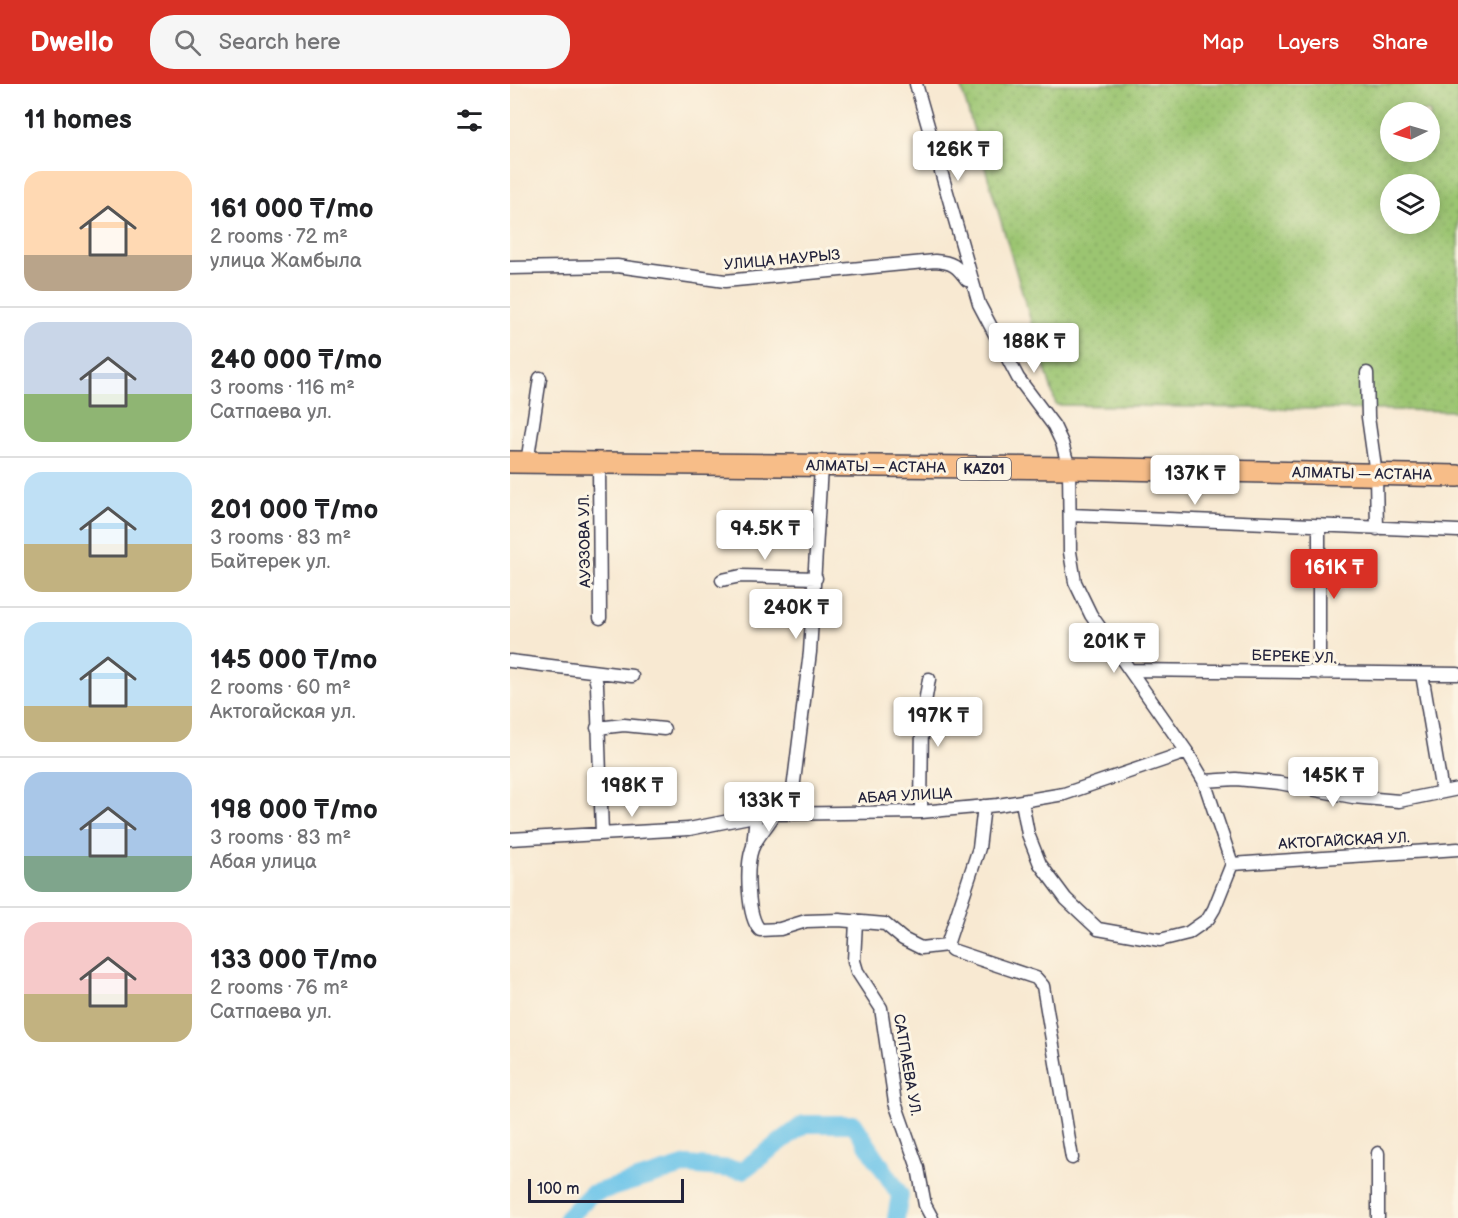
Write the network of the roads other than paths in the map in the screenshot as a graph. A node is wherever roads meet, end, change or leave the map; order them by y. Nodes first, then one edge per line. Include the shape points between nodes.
1 (916, 84) edge
2 (510, 268) edge
3 (972, 288) junction
4 (1367, 373) dead end
5 (540, 378) dead end
6 (518, 463) edge
7 (599, 463) junction
8 (821, 467) junction
9 (1069, 468) junction
10 (1376, 474) junction
11 (1458, 476) edge
12 (1070, 515) junction
13 (1319, 527) junction
14 (1377, 529) junction
15 (1458, 531) edge
16 (816, 578) junction
17 (722, 580) dead end
18 (600, 618) dead end
19 (510, 661) edge
20 (1130, 670) junction
21 (594, 673) junction
22 (1319, 673) junction
23 (1422, 674) junction
24 (1458, 674) edge
25 (632, 675) dead end
26 (929, 679) dead end
27 (597, 728) junction
28 (664, 729) dead end
29 (1187, 752) junction
30 (1204, 781) junction
31 (1458, 789) edge
32 (1442, 792) junction
33 (1022, 802) junction
34 (984, 806) junction
35 (921, 812) junction
36 (775, 813) junction
37 (790, 814) junction
38 (756, 815) junction
39 (602, 834) junction
40 (510, 839) edge
41 (752, 847) junction
42 (1458, 849) edge
43 (1232, 864) junction
44 (856, 921) junction
45 (947, 945) junction
46 (1378, 1153) dead end
47 (1072, 1158) dead end
48 (932, 1218) edge
49 (1378, 1218) edge

1 - 3 street
2 - 3 street, УЛИЦА НАУРЫЗ via 617,266 725,281 935,261 957,266
3 - 9 street via 1018,378 1054,426
4 - 10 street
5 - 6 street
6 - 7 highway, АЛМАТЫ — АСТАНА / KАZ01
7 - 8 highway, АЛМАТЫ — АСТАНА / KАZ01
7 - 18 street, АУЭЗОВА УЛ.
8 - 9 highway, АЛМАТЫ — АСТАНА / KАZ01
8 - 16 street
9 - 10 highway, АЛМАТЫ — АСТАНА / KАZ01
9 - 12 street
10 - 11 highway, АЛМАТЫ — АСТАНА / KАZ01
10 - 14 street
12 - 13 street
12 - 20 street via 1075,582 1091,615
13 - 14 street
13 - 22 street
14 - 15 street
16 - 17 street via 741,576
16 - 37 street
19 - 21 street
20 - 22 street, БЕРЕКЕ УЛ.
20 - 29 street
21 - 25 street
21 - 27 street
22 - 23 street, БЕРЕКЕ УЛ.
23 - 24 street, БЕРЕКЕ УЛ.
23 - 32 street
26 - 35 street via 922,720
27 - 28 street via 624,725
27 - 39 street
29 - 30 street
29 - 33 street, АБАЯ УЛИЦА via 1064,794
30 - 32 street via 1279,783 1390,801
30 - 43 street
31 - 32 street
33 - 34 street, АБАЯ УЛИЦА
33 - 43 street via 1028,834 1040,864 1066,899 1098,929 1160,940 1188,933 1208,919
34 - 35 street, АБАЯ УЛИЦА
34 - 45 street via 979,848
35 - 37 street, АБАЯ УЛИЦА
36 - 37 street, АБАЯ УЛИЦА
36 - 38 street, АБАЯ УЛИЦА
36 - 41 street
38 - 39 street, АБАЯ УЛИЦА via 689,829
38 - 41 street
39 - 40 street, АБАЯ УЛИЦА
41 - 44 street via 748,871 752,916 760,930 826,919
42 - 43 street, АКТОГАЙСКАЯ УЛ.
44 - 45 street via 885,924 914,946
44 - 48 street, САТПАЕВА УЛ. via 854,961 881,1008 895,1103
45 - 47 street via 1036,978 1043,986
46 - 49 street

